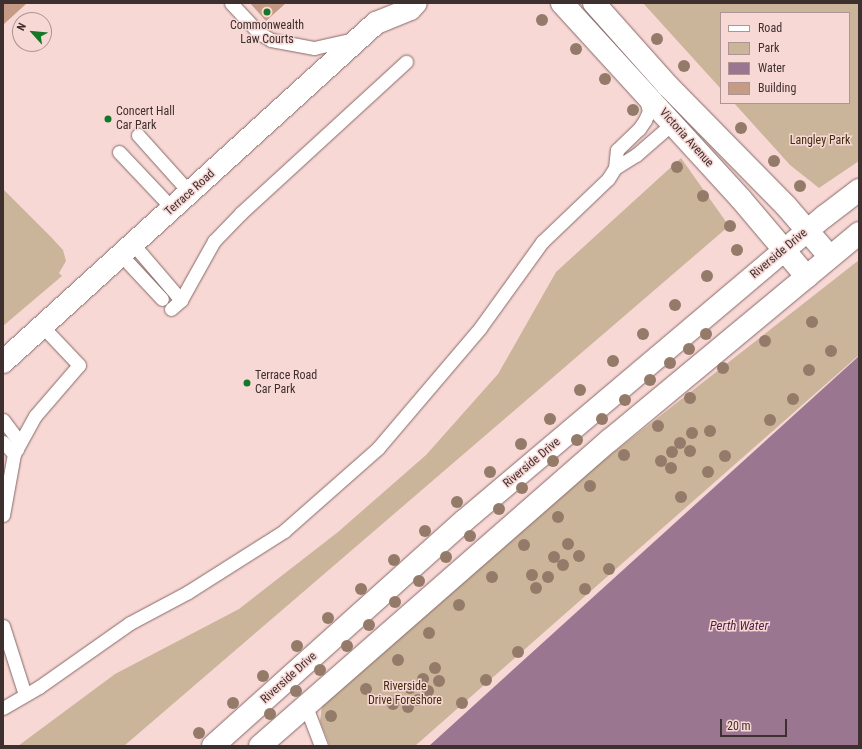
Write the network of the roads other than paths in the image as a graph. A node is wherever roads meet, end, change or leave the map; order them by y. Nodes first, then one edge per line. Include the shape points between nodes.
1 (231, 3) edge
2 (386, 3) edge
3 (416, 3) edge
4 (562, 3) edge
5 (594, 3) edge
6 (376, 23) junction
7 (360, 38) junction
8 (406, 62) dead end
9 (641, 88) junction
10 (672, 123) junction
11 (138, 134) dead end
12 (119, 152) dead end
13 (615, 168) junction
14 (859, 190) edge
15 (190, 193) junction
16 (172, 208) junction
17 (807, 230) junction
18 (859, 233) edge
19 (127, 250) junction
20 (784, 250) junction
21 (830, 257) junction
22 (807, 277) junction
23 (162, 299) dead end
24 (181, 300) junction
25 (171, 309) dead end
26 (43, 327) junction
27 (3, 362) edge
28 (3, 420) edge
29 (3, 442) edge
30 (15, 452) junction
31 (3, 515) edge
32 (3, 626) edge
33 (25, 695) junction
34 (305, 704) junction
35 (3, 708) edge
36 (213, 746) edge
37 (260, 746) edge
38 (320, 746) edge

1 - 7 lane via 258,33 271,40 314,48
2 - 6 main road, Terrace Road
3 - 6 main road, Terrace Road via 410,9
4 - 9 main road, Victoria Avenue
5 - 17 main road, Victoria Avenue via 674,92
6 - 7 main road, Terrace Road
7 - 15 main road, Terrace Road
8 - 24 lane via 347,119 241,213 204,257
9 - 10 main road, Victoria Avenue
9 - 13 lane via 649,111 639,129 617,150
10 - 13 lane via 636,155
10 - 20 main road, Victoria Avenue
11 - 15 lane
12 - 16 lane
13 - 33 lane via 608,179 542,242 480,328 378,448 284,531 188,592 130,623 39,688
14 - 17 main road, Riverside Drive
15 - 16 main road, Terrace Road
16 - 19 main road, Terrace Road
17 - 20 main road, Riverside Drive
17 - 21 main road, Victoria Avenue
18 - 21 main road
19 - 23 lane
19 - 24 lane
19 - 26 main road, Terrace Road
20 - 22 main road, Victoria Avenue
20 - 36 main road, Riverside Drive via 465,520
21 - 22 main road
22 - 34 main road via 610,440
24 - 25 lane
26 - 27 main road, Terrace Road
26 - 30 lane via 79,366 35,416
28 - 30 lane via 18,440
29 - 30 lane
30 - 31 lane
32 - 33 lane
33 - 35 lane
34 - 37 main road
34 - 38 lane

